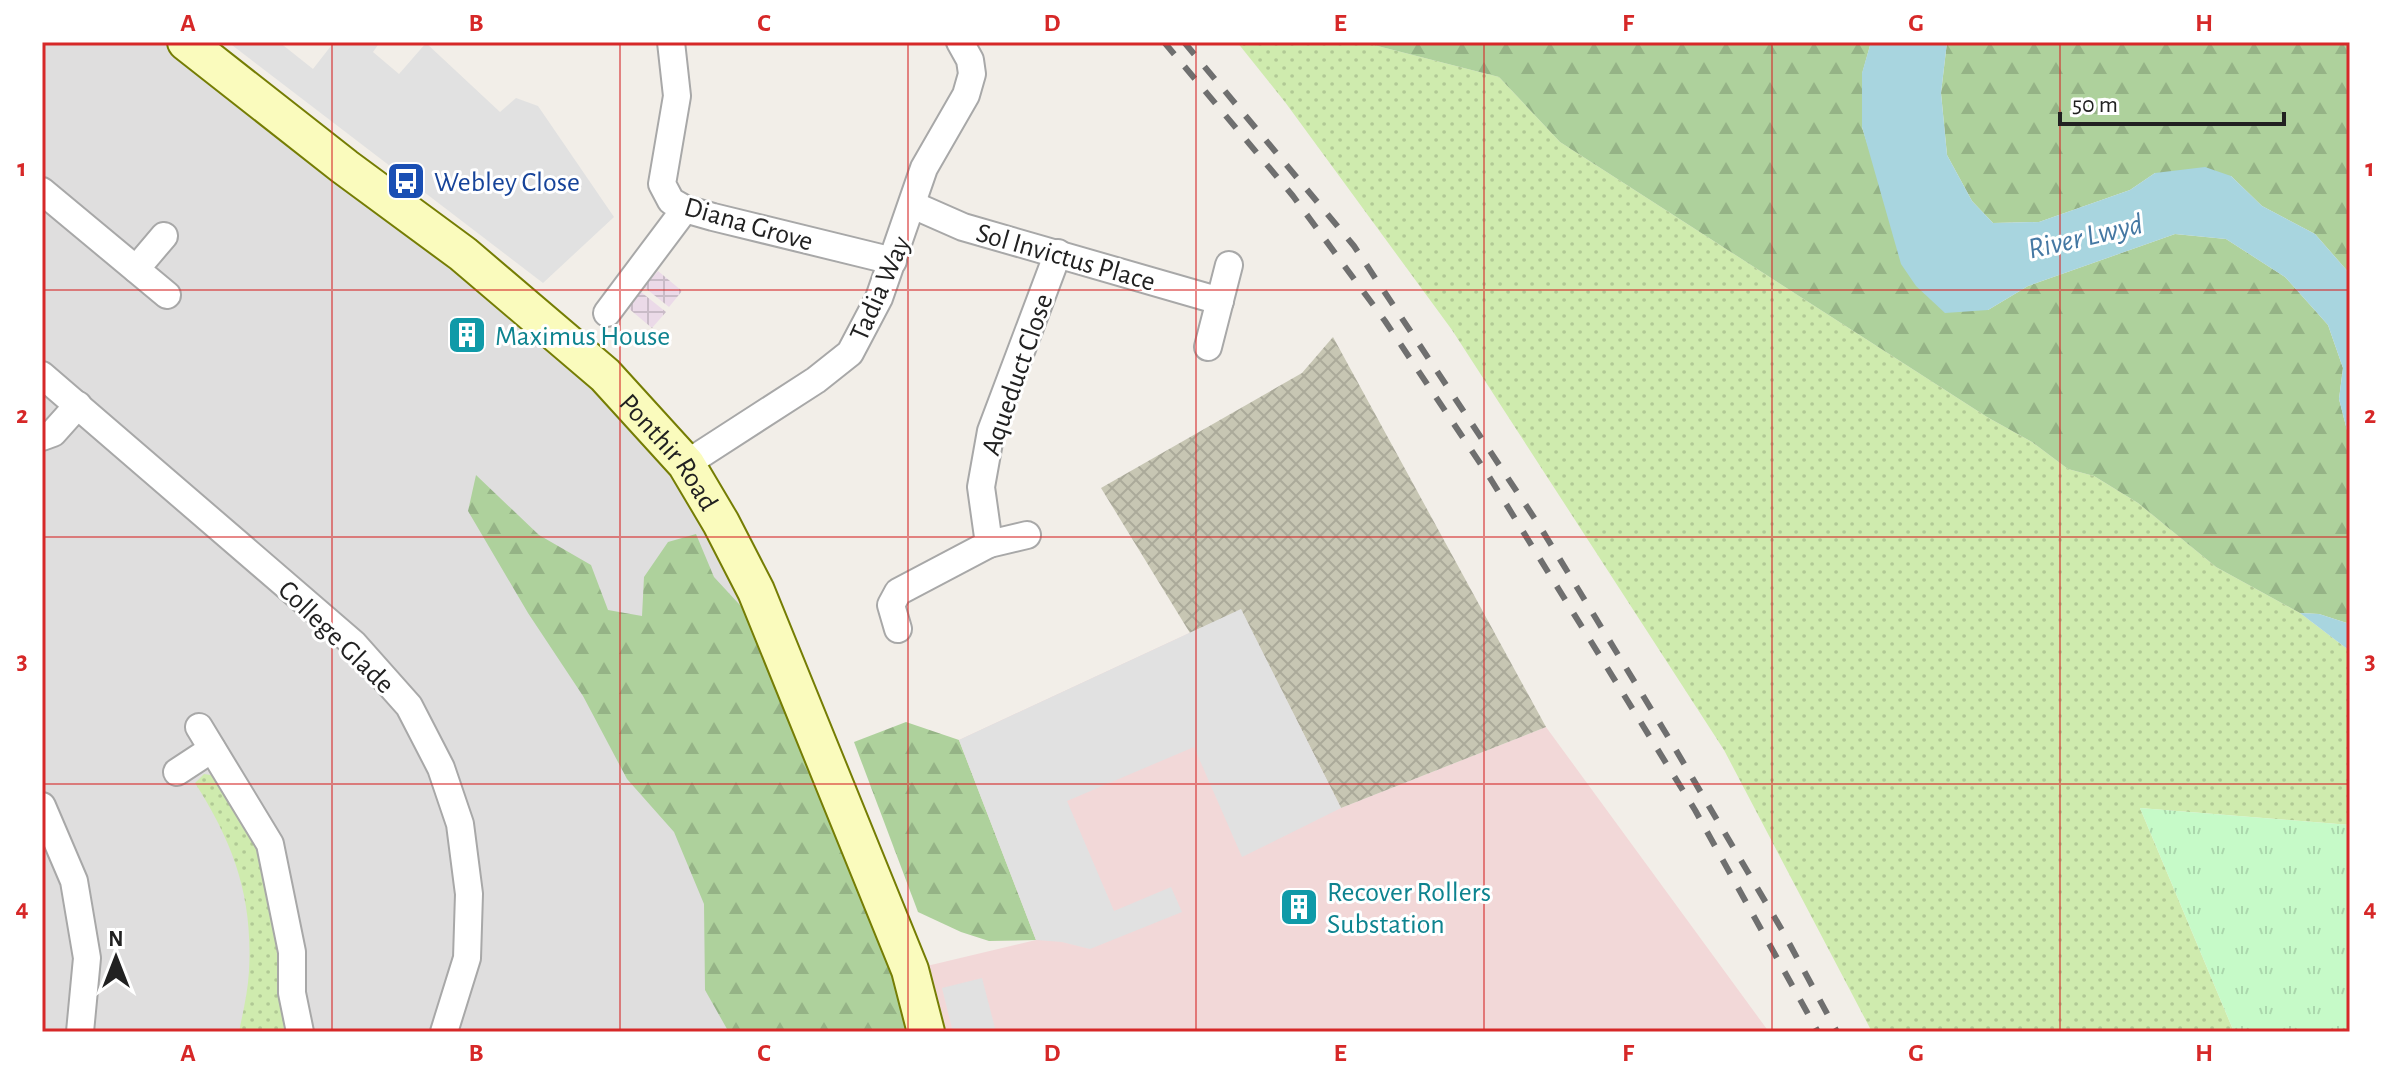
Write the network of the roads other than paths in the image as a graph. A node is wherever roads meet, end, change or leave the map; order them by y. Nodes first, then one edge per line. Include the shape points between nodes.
1 (186, 42) edge
2 (671, 42) edge
3 (960, 42) edge
4 (42, 191) edge
5 (913, 205) junction
6 (685, 209) junction
7 (164, 236) dead end
8 (1058, 253) junction
9 (893, 261) junction
10 (1229, 265) dead end
11 (136, 269) junction
12 (167, 295) dead end
13 (1220, 301) junction
14 (607, 313) dead end
15 (1208, 347) dead end
16 (42, 375) edge
17 (78, 405) junction
18 (42, 437) edge
19 (686, 464) junction
20 (1027, 535) dead end
21 (989, 544) junction
22 (898, 629) dead end
23 (177, 772) dead end
24 (42, 806) edge
25 (80, 1032) edge
26 (300, 1032) edge
27 (444, 1032) edge
28 (926, 1032) edge

1 - 19 main road, Ponthir Road via 463,254 605,375
2 - 6 street, Diana Grove via 677,96 662,184 671,201
3 - 5 street, Tadia Way via 972,74 966,95 924,168
4 - 11 street
5 - 8 street, Sol Invictus Place via 963,227
5 - 9 street, Tadia Way
6 - 9 street, Diana Grove
6 - 14 street
7 - 11 street
8 - 13 street, Sol Invictus Place
8 - 21 street, Aqueduct Close via 991,431 981,487
9 - 19 street, Tadia Way via 850,353
10 - 13 street
11 - 12 street
13 - 15 street
16 - 17 street, College Glade
17 - 18 street via 53,433
17 - 27 street, College Glade via 363,652 409,706 441,768 460,824 469,894 467,958
19 - 28 main road, Ponthir Road via 756,591 910,970
20 - 21 street
21 - 22 street via 898,592 891,605
23 - 26 street via 205,738 270,844 292,952 292,993
24 - 25 street via 74,881 87,958

